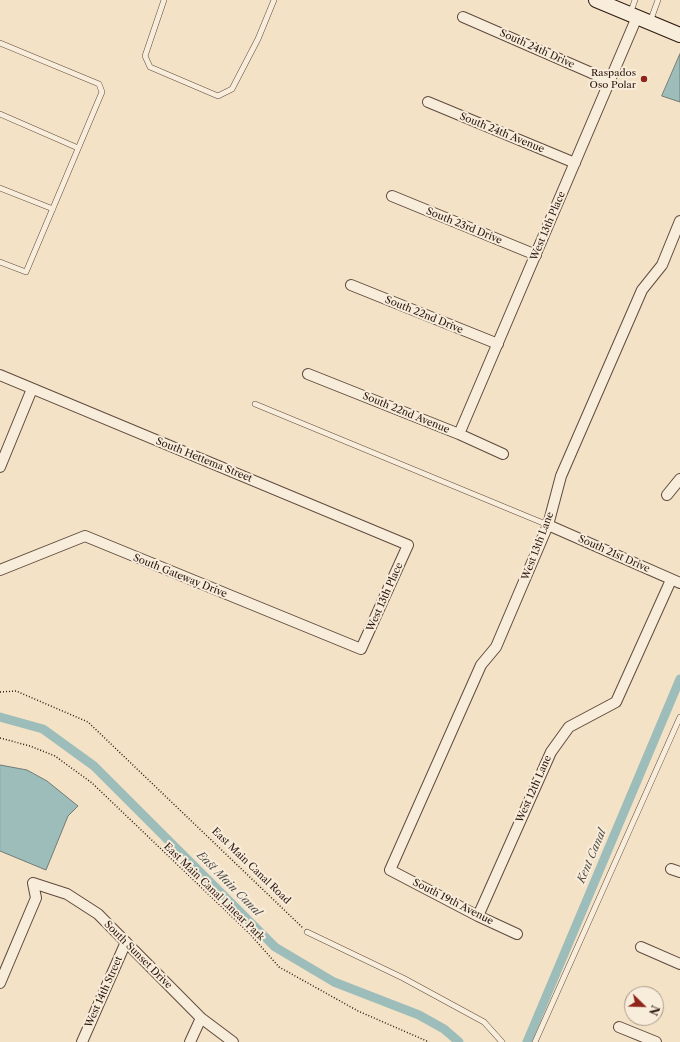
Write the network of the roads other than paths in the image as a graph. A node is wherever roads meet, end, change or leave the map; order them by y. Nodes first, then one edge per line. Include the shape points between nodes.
1 (164, 0) edge
2 (274, 0) edge
3 (596, 0) edge
4 (636, 0) edge
5 (658, 0) edge
6 (463, 17) dead end
7 (639, 18) junction
8 (680, 35) edge
9 (0, 43) edge
10 (610, 81) junction
11 (428, 102) dead end
12 (0, 114) edge
13 (78, 148) junction
14 (575, 163) junction
15 (0, 188) edge
16 (392, 196) dead end
17 (53, 209) junction
18 (680, 221) edge
19 (536, 255) junction
20 (0, 262) edge
21 (351, 285) dead end
22 (498, 344) junction
23 (308, 374) dead end
24 (0, 375) edge
25 (32, 389) junction
26 (255, 404) dead end
27 (459, 434) junction
28 (503, 454) dead end
29 (0, 467) edge
30 (680, 479) edge
31 (667, 495) dead end
32 (548, 525) junction
33 (408, 545) joint
34 (0, 570) edge
35 (675, 582) edge
36 (361, 649) joint
37 (680, 717) edge
38 (390, 870) joint
39 (478, 916) junction
40 (307, 932) road end
41 (517, 934) dead end
42 (126, 942) junction
43 (641, 947) dead end
44 (680, 964) edge
45 (0, 983) edge
46 (201, 1018) junction
47 (619, 1027) dead end
48 (82, 1042) edge
49 (190, 1042) edge
50 (233, 1042) edge
51 (502, 1042) edge
52 (535, 1042) edge
53 (656, 1042) edge

1 - 2 lane via 145,56 150,67 218,96 232,89
3 - 7 main road
4 - 7 lane
5 - 7 lane
6 - 10 street, South 24th Drive
7 - 8 main road
7 - 10 street, West 13th Place
9 - 13 lane via 99,84 102,92
10 - 14 street, West 13th Place
11 - 14 street, South 24th Avenue
12 - 13 lane
13 - 17 lane
14 - 19 street, West 13th Place
15 - 17 lane
16 - 19 street, South 23rd Drive
17 - 20 lane via 26,272
18 - 32 street, West 13th Lane via 662,265 642,290 564,469
19 - 22 street, West 13th Place
21 - 22 street, South 22nd Drive
22 - 27 street, West 13th Place
23 - 27 street, South 22nd Avenue
24 - 25 street, South Hettema Street
25 - 29 street
25 - 33 street, South Hettema Street
26 - 32 lane
27 - 28 street, South 22nd Avenue
30 - 31 street
32 - 35 street, South 21st Drive
32 - 38 street, West 13th Lane via 496,647 481,665
33 - 36 street, West 13th Place
34 - 36 street, South Gateway Drive via 85,536
35 - 39 street, West 12th Lane via 616,702 569,727 550,752
37 - 52 lane
38 - 39 street, South 19th Avenue
39 - 41 street, South 19th Avenue
40 - 51 lane via 403,978 484,1022
42 - 45 street, South Sunset Drive via 98,914 67,894 33,883 36,898
42 - 46 street, South Sunset Drive
42 - 48 street, West 14th Street
43 - 44 street
46 - 49 street
46 - 50 street, South Sunset Drive
47 - 53 street

